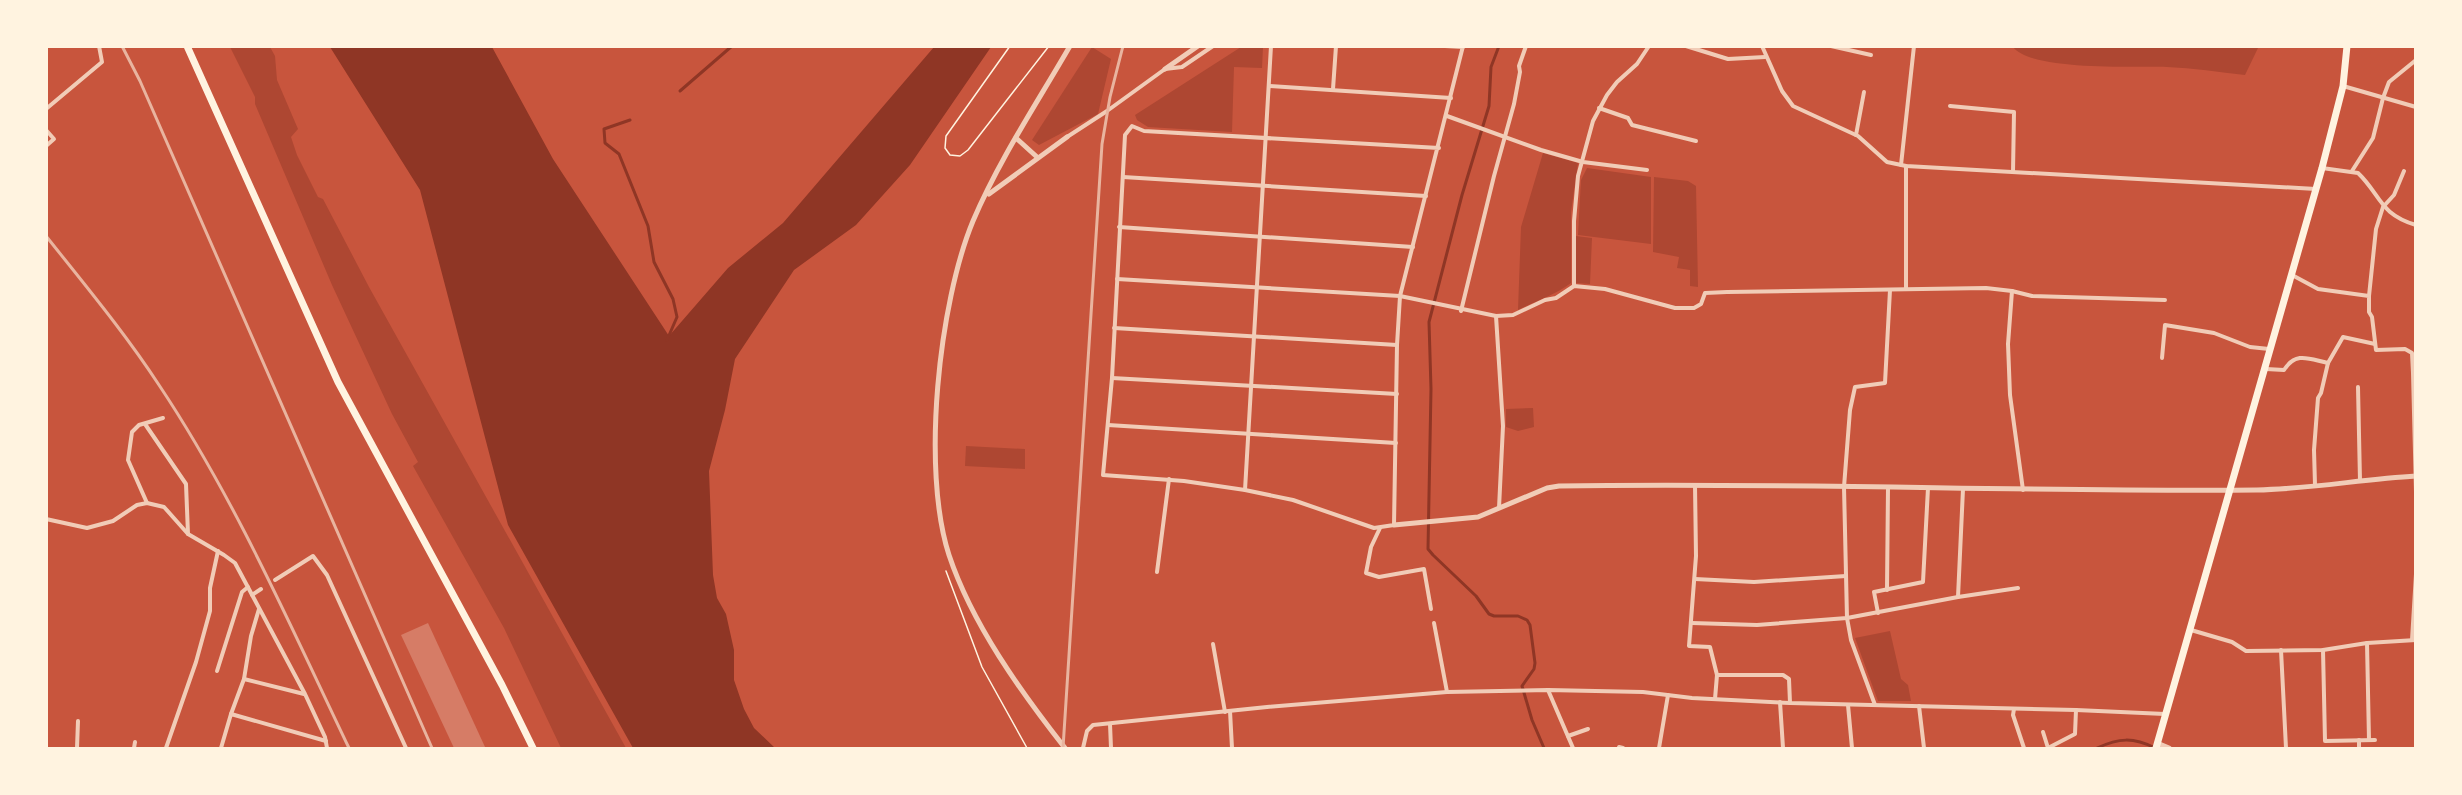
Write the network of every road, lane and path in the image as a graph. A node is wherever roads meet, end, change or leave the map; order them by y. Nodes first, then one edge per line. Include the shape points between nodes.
1 (99, 46) edge
2 (187, 46) edge
3 (1010, 46) edge
4 (1049, 46) edge
5 (1070, 46) edge
6 (1198, 46) edge
7 (1213, 46) edge
8 (1271, 46) edge
9 (1336, 46) edge
10 (1445, 46) edge
11 (1526, 46) edge
12 (1649, 46) edge
13 (1686, 46) edge
14 (1762, 46) edge
15 (1832, 46) edge
16 (1914, 46) edge
17 (2347, 46) edge
18 (1463, 47) edge
19 (1847, 48) edge
20 (1871, 55) dead end
21 (1765, 57) junction
22 (2415, 60) edge
23 (1165, 69) junction
24 (1269, 86) junction
25 (2343, 86) junction
26 (1333, 89) junction
27 (1864, 92) dead end
28 (1451, 98) junction
29 (2383, 98) junction
30 (1950, 106) dead end
31 (2415, 107) edge
32 (1599, 108) junction
33 (46, 109) edge
34 (1447, 116) junction
35 (46, 130) edge
36 (1856, 135) junction
37 (1067, 137) joint
38 (1267, 137) junction
39 (1506, 137) junction
40 (1016, 138) junction
41 (1696, 141) dead end
42 (46, 146) edge
43 (1439, 148) junction
44 (1037, 157) junction
45 (1583, 162) junction
46 (1903, 166) junction
47 (2322, 168) junction
48 (1647, 170) dead end
49 (2352, 171) junction
50 (2404, 171) dead end
51 (2013, 172) junction
52 (1123, 177) junction
53 (1263, 188) junction
54 (2316, 189) junction
55 (1426, 196) junction
56 (984, 198) junction
57 (2384, 207) junction
58 (2415, 225) edge
59 (1119, 227) junction
60 (1259, 236) junction
61 (1413, 247) junction
62 (2292, 276) junction
63 (1117, 279) junction
64 (1256, 286) junction
65 (1574, 286) junction
66 (1906, 289) junction
67 (1890, 290) junction
68 (2012, 291) junction
69 (1400, 296) junction
70 (2369, 296) junction
71 (2165, 300) dead end
72 (1461, 311) junction
73 (1496, 316) junction
74 (1114, 328) junction
75 (1253, 335) junction
76 (2375, 344) junction
77 (1397, 345) junction
78 (2271, 350) junction
79 (2162, 358) dead end
80 (2328, 363) junction
81 (2266, 369) junction
82 (2414, 373) edge
83 (1112, 378) junction
84 (1251, 385) junction
85 (2358, 387) dead end
86 (1396, 394) junction
87 (163, 418) dead end
88 (145, 424) junction
89 (1107, 425) junction
90 (1248, 433) junction
91 (1396, 443) junction
92 (2415, 476) edge
93 (1169, 479) junction
94 (2360, 481) junction
95 (1695, 485) junction
96 (2315, 485) junction
97 (1844, 487) junction
98 (1888, 488) junction
99 (1928, 488) junction
100 (1964, 489) junction
101 (2231, 489) junction
102 (1245, 490) junction
103 (2023, 490) junction
104 (2415, 492) edge
105 (147, 503) junction
106 (1499, 508) junction
107 (46, 519) edge
108 (1394, 525) junction
109 (1380, 527) junction
110 (188, 534) junction
111 (218, 552) junction
112 (945, 568) dead end
113 (1157, 572) dead end
114 (2415, 574) edge
115 (1846, 576) junction
116 (1695, 579) junction
117 (275, 580) dead end
118 (248, 587) junction
119 (2018, 588) dead end
120 (261, 589) dead end
121 (1887, 590) junction
122 (252, 595) junction
123 (1958, 597) junction
124 (259, 609) junction
125 (1431, 609) dead end
126 (1878, 613) junction
127 (1847, 618) junction
128 (1434, 623) dead end
129 (1692, 623) junction
130 (2191, 630) junction
131 (2414, 640) edge
132 (2367, 643) junction
133 (1213, 644) dead end
134 (2322, 650) junction
135 (2281, 651) junction
136 (218, 671) dead end
137 (1717, 675) junction
138 (244, 679) junction
139 (1548, 690) junction
140 (1447, 692) junction
141 (305, 694) junction
142 (1668, 695) junction
143 (1715, 699) junction
144 (1780, 702) junction
145 (1790, 703) junction
146 (1848, 705) junction
147 (1875, 705) junction
148 (1919, 706) junction
149 (2014, 709) junction
150 (2076, 710) junction
151 (1228, 712) junction
152 (231, 714) junction
153 (2165, 714) junction
154 (78, 722) dead end
155 (1110, 724) junction
156 (1588, 729) dead end
157 (2043, 732) dead end
158 (1568, 736) junction
159 (2359, 740) junction
160 (2369, 740) junction
161 (2375, 740) dead end
162 (326, 741) junction
163 (135, 742) dead end
164 (2156, 746) edge
165 (77, 748) edge
166 (134, 748) edge
167 (166, 748) edge
168 (221, 748) edge
169 (327, 748) edge
170 (406, 748) edge
171 (532, 748) edge
172 (1027, 748) edge
173 (1065, 748) edge
174 (1083, 748) edge
175 (1111, 748) edge
176 (1232, 748) edge
177 (1573, 748) edge
178 (1659, 748) edge
179 (1783, 748) edge
180 (1852, 748) edge
181 (1923, 748) edge
182 (2024, 748) edge
183 (2048, 748) edge
184 (2169, 748) edge
185 (2286, 748) edge
186 (2359, 748) edge

1 - 33 street via 102,62
2 - 171 highway via 338,382
3 - 4 path via 946,136 945,148 950,155 960,156 968,150
5 - 40 street
6 - 23 street
7 - 23 street via 1182,67
8 - 24 street
9 - 26 street
10 - 18 street
11 - 39 street
12 - 32 street
13 - 21 street via 1728,59
14 - 21 street
15 - 19 street
16 - 46 street
17 - 25 highway
18 - 28 street
19 - 20 street
21 - 36 street via 1793,106
22 - 29 street via 2389,82
23 - 37 street
24 - 26 street
24 - 38 street
25 - 29 street
25 - 47 highway
26 - 28 street
27 - 36 street
28 - 34 street
29 - 31 street
29 - 49 street via 2373,138
30 - 51 street via 2014,112
32 - 41 street via 1628,118 1632,124
32 - 45 street
34 - 39 street
34 - 43 street
35 - 42 street via 54,139
36 - 46 street via 1887,162
37 - 44 street
38 - 43 street
38 - 52 street via 1144,131 1132,126 1125,135
38 - 53 street
39 - 45 street
39 - 72 street
40 - 44 street
40 - 56 street
43 - 55 street
44 - 56 street
45 - 48 street
45 - 65 street via 1574,221
46 - 51 street
46 - 66 street
47 - 49 street
47 - 54 highway
49 - 57 street via 2363,178
50 - 57 street
51 - 54 street
52 - 53 street
52 - 59 street
53 - 55 street
53 - 60 street
54 - 62 highway
55 - 61 street
56 - 173 street via 958,265 942,345 936,422 940,506 949,554 964,592 1032,706
57 - 58 street via 2402,221
57 - 70 street via 2376,229
59 - 60 street
59 - 63 street
60 - 61 street
60 - 64 street
61 - 69 street
62 - 70 street via 2318,289
62 - 78 highway
63 - 64 street
63 - 74 street
64 - 69 street
64 - 75 street
65 - 67 street via 1694,309 1705,293
65 - 73 street via 1556,298 1513,315
66 - 67 street
66 - 68 street
67 - 97 street via 1885,383 1856,387 1850,410
68 - 71 street via 2032,296
68 - 103 street via 2010,395
69 - 72 street
69 - 77 street
70 - 76 street
72 - 73 street
73 - 106 street via 1503,426
74 - 75 street
74 - 83 street
75 - 77 street
75 - 84 street
76 - 80 street via 2343,337
76 - 82 street via 2376,350 2412,352
77 - 86 street
78 - 79 street via 2214,333 2165,325
78 - 81 highway
80 - 81 street via 2301,358 2289,362 2284,370
80 - 96 street via 2318,398
81 - 101 highway
82 - 92 street
83 - 84 street
83 - 89 street
84 - 86 street
84 - 90 street
85 - 94 street
86 - 91 street
87 - 88 street
88 - 105 street via 132,432 128,460
88 - 110 street via 186,484
89 - 90 street
89 - 93 street via 1103,475
90 - 91 street
90 - 102 street
91 - 108 street
92 - 94 street
92 - 104 street
93 - 102 street
93 - 113 street
94 - 96 street
95 - 97 street
95 - 106 street via 1559,486
95 - 116 street
96 - 101 street
97 - 98 street
97 - 115 street
98 - 99 street
98 - 121 street
99 - 100 street
99 - 121 street via 1923,582
100 - 103 street
100 - 123 street
101 - 103 street
101 - 130 highway
102 - 109 street via 1293,500
105 - 107 street via 113,521 87,528
105 - 110 street via 164,507
106 - 108 street via 1478,517
108 - 109 street
109 - 125 street via 1366,573 1379,577 1424,569
110 - 111 street
111 - 118 street via 235,563
111 - 167 street via 210,588 210,611
112 - 172 path via 982,667
114 - 131 street
115 - 116 street via 1754,582
115 - 127 street
116 - 129 street
117 - 170 street via 313,556 327,575
118 - 122 street
118 - 136 street via 242,592
119 - 123 street
120 - 122 street
121 - 126 street via 1874,592
122 - 124 street
123 - 126 street
124 - 138 street
124 - 141 street
126 - 127 street
127 - 129 street via 1757,625
127 - 147 street
128 - 140 street
129 - 137 street via 1689,646 1710,647
130 - 135 street via 2232,642 2246,651
130 - 153 highway
131 - 132 street
132 - 134 street
132 - 160 street
133 - 151 street
134 - 135 street
134 - 159 street via 2325,741
135 - 185 street
137 - 143 street
137 - 145 street via 1783,675 1789,680
138 - 141 street
138 - 152 street
139 - 140 street
139 - 142 street
139 - 158 street
140 - 151 street
141 - 162 street
142 - 143 street
142 - 178 street
143 - 144 street
144 - 145 street
144 - 179 street
145 - 146 street
146 - 147 street
146 - 180 street
147 - 148 street
148 - 149 street
148 - 181 street
149 - 150 street
149 - 182 street
150 - 153 street
150 - 183 street via 2075,734
151 - 155 street
151 - 176 street
152 - 162 street
152 - 168 street
153 - 164 highway
154 - 165 street
155 - 174 street via 1093,725 1087,731
155 - 175 street
156 - 158 street
157 - 183 street
158 - 177 street
159 - 160 street
159 - 186 street
160 - 161 street
162 - 169 street
163 - 166 street
164 - 184 street

